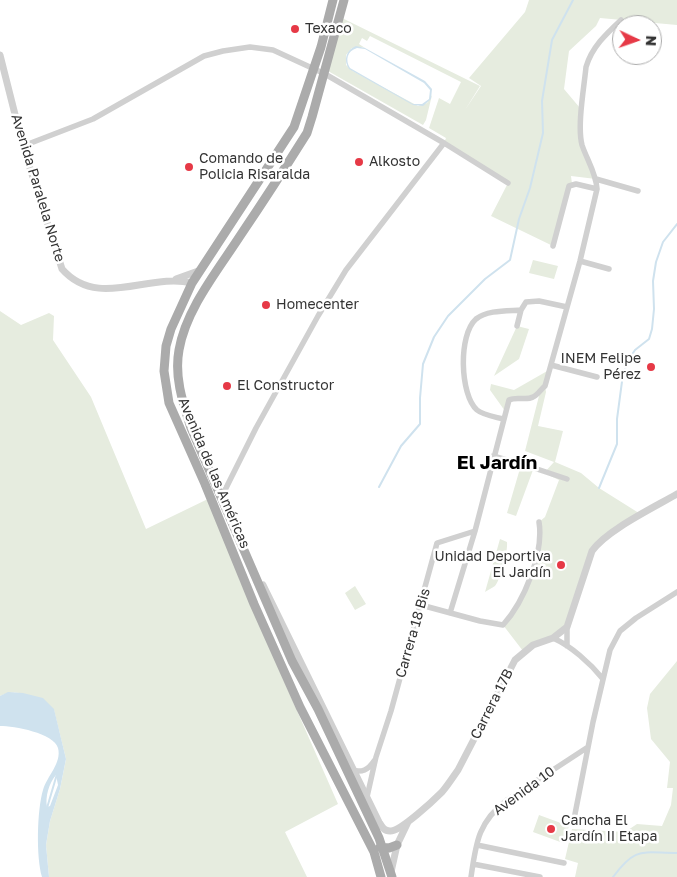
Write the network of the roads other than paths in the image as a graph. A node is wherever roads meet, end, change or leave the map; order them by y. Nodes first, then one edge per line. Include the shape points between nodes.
1 (333, 0) edge
2 (344, 0) edge
3 (612, 29) edge
4 (0, 55) edge
5 (314, 69) junction
6 (325, 74) junction
7 (444, 143) junction
8 (23, 146) junction
9 (596, 180) junction
10 (508, 183) dead end
11 (597, 189) junction
12 (638, 191) dead end
13 (553, 246) dead end
14 (580, 261) junction
15 (609, 269) dead end
16 (201, 270) junction
17 (171, 280) junction
18 (192, 283) junction
19 (567, 307) junction
20 (521, 310) junction
21 (517, 326) dead end
22 (551, 365) junction
23 (597, 377) dead end
24 (503, 419) junction
25 (493, 456) junction
26 (567, 480) dead end
27 (205, 484) junction
28 (677, 494) edge
29 (221, 498) junction
30 (539, 526) dead end
31 (475, 531) junction
32 (250, 565) junction
33 (677, 592) edge
34 (421, 605) junction
35 (450, 613) junction
36 (567, 627) junction
37 (554, 638) junction
38 (567, 646) junction
39 (606, 663) junction
40 (590, 665) junction
41 (603, 678) junction
42 (300, 706) junction
43 (588, 747) junction
44 (376, 757) junction
45 (344, 765) junction
46 (354, 770) junction
47 (366, 796) junction
48 (366, 808) junction
49 (354, 814) junction
50 (575, 814) dead end
51 (408, 822) junction
52 (397, 845) junction
53 (477, 845) junction
54 (383, 848) junction
55 (564, 863) dead end
56 (473, 864) junction
57 (392, 874) edge
58 (382, 877) edge
59 (471, 877) edge
60 (540, 877) edge

1 - 5 main road, Avenida de las Américas
2 - 6 main road, Avenida de las Américas
3 - 9 street via 598,43 586,67 582,144
4 - 8 street, Avenida Paralela Norte
5 - 6 street
5 - 8 street via 273,50 250,47 223,50 204,56 93,119
5 - 16 main road, Avenida de las Américas via 294,127
6 - 7 street
6 - 29 main road, Avenida de las Américas via 307,133 214,276 183,333 178,373 182,401
7 - 10 street
7 - 29 street via 346,270 260,421
8 - 17 street, Avenida Paralela Norte via 62,269 69,277 81,284 106,289
9 - 11 street
9 - 12 street
11 - 13 street via 576,184 569,186
11 - 14 street
14 - 15 street
14 - 19 street
16 - 17 street, Avenida Paralela Norte
16 - 18 main road, Avenida de las Américas
17 - 18 street, Avenida Paralela Norte
18 - 27 main road, Avenida de las Américas via 171,329 164,371 169,403
19 - 20 street via 532,300 526,302
19 - 22 street
20 - 21 street
20 - 24 street via 496,312 476,319 466,340 463,378 470,401 478,411
22 - 23 street
22 - 24 street via 545,386 531,398 509,400
24 - 25 street
25 - 26 street
25 - 31 street
27 - 29 main road via 215,499
27 - 42 main road, Avenida de las Américas
28 - 36 street via 597,544
29 - 32 main road, Avenida de las Américas
30 - 35 street via 537,554 531,575 522,598 503,625
31 - 34 street, Carrera 18 Bis via 437,543
31 - 35 street
32 - 45 main road, Avenida de las Américas via 292,661
32 - 46 street, Carrera 18 Bis via 271,600
33 - 39 street via 620,631
34 - 35 street
34 - 44 street, Carrera 18 Bis
36 - 37 street, Carrera 17B
36 - 38 street
37 - 38 street
37 - 51 street, Carrera 17B via 533,645 515,660 458,770 442,791
38 - 40 street
39 - 40 street
39 - 41 street
40 - 41 street
41 - 43 street
42 - 45 main road via 306,704 310,707
42 - 49 main road, Avenida de las Américas
43 - 50 street
43 - 53 street, Avenida 10 via 497,808 487,819
44 - 46 street via 367,769
44 - 47 street, Carrera 18 Bis
45 - 46 street
45 - 48 main road, Avenida de las Américas
46 - 47 street, Carrera 18 Bis
47 - 48 street, Carrera 18 Bis
47 - 51 street, Carrera 17B via 384,829 395,831
48 - 54 main road, Avenida de las Américas
49 - 54 main road via 377,847
49 - 58 main road, Avenida de las Américas via 374,852
51 - 52 street, Carrera 17B
52 - 54 main road
52 - 57 street, Carrera 17B
53 - 55 street
53 - 56 street, Avenida 10
54 - 57 main road, Avenida de las Américas
56 - 59 street, Avenida 10
56 - 60 street

